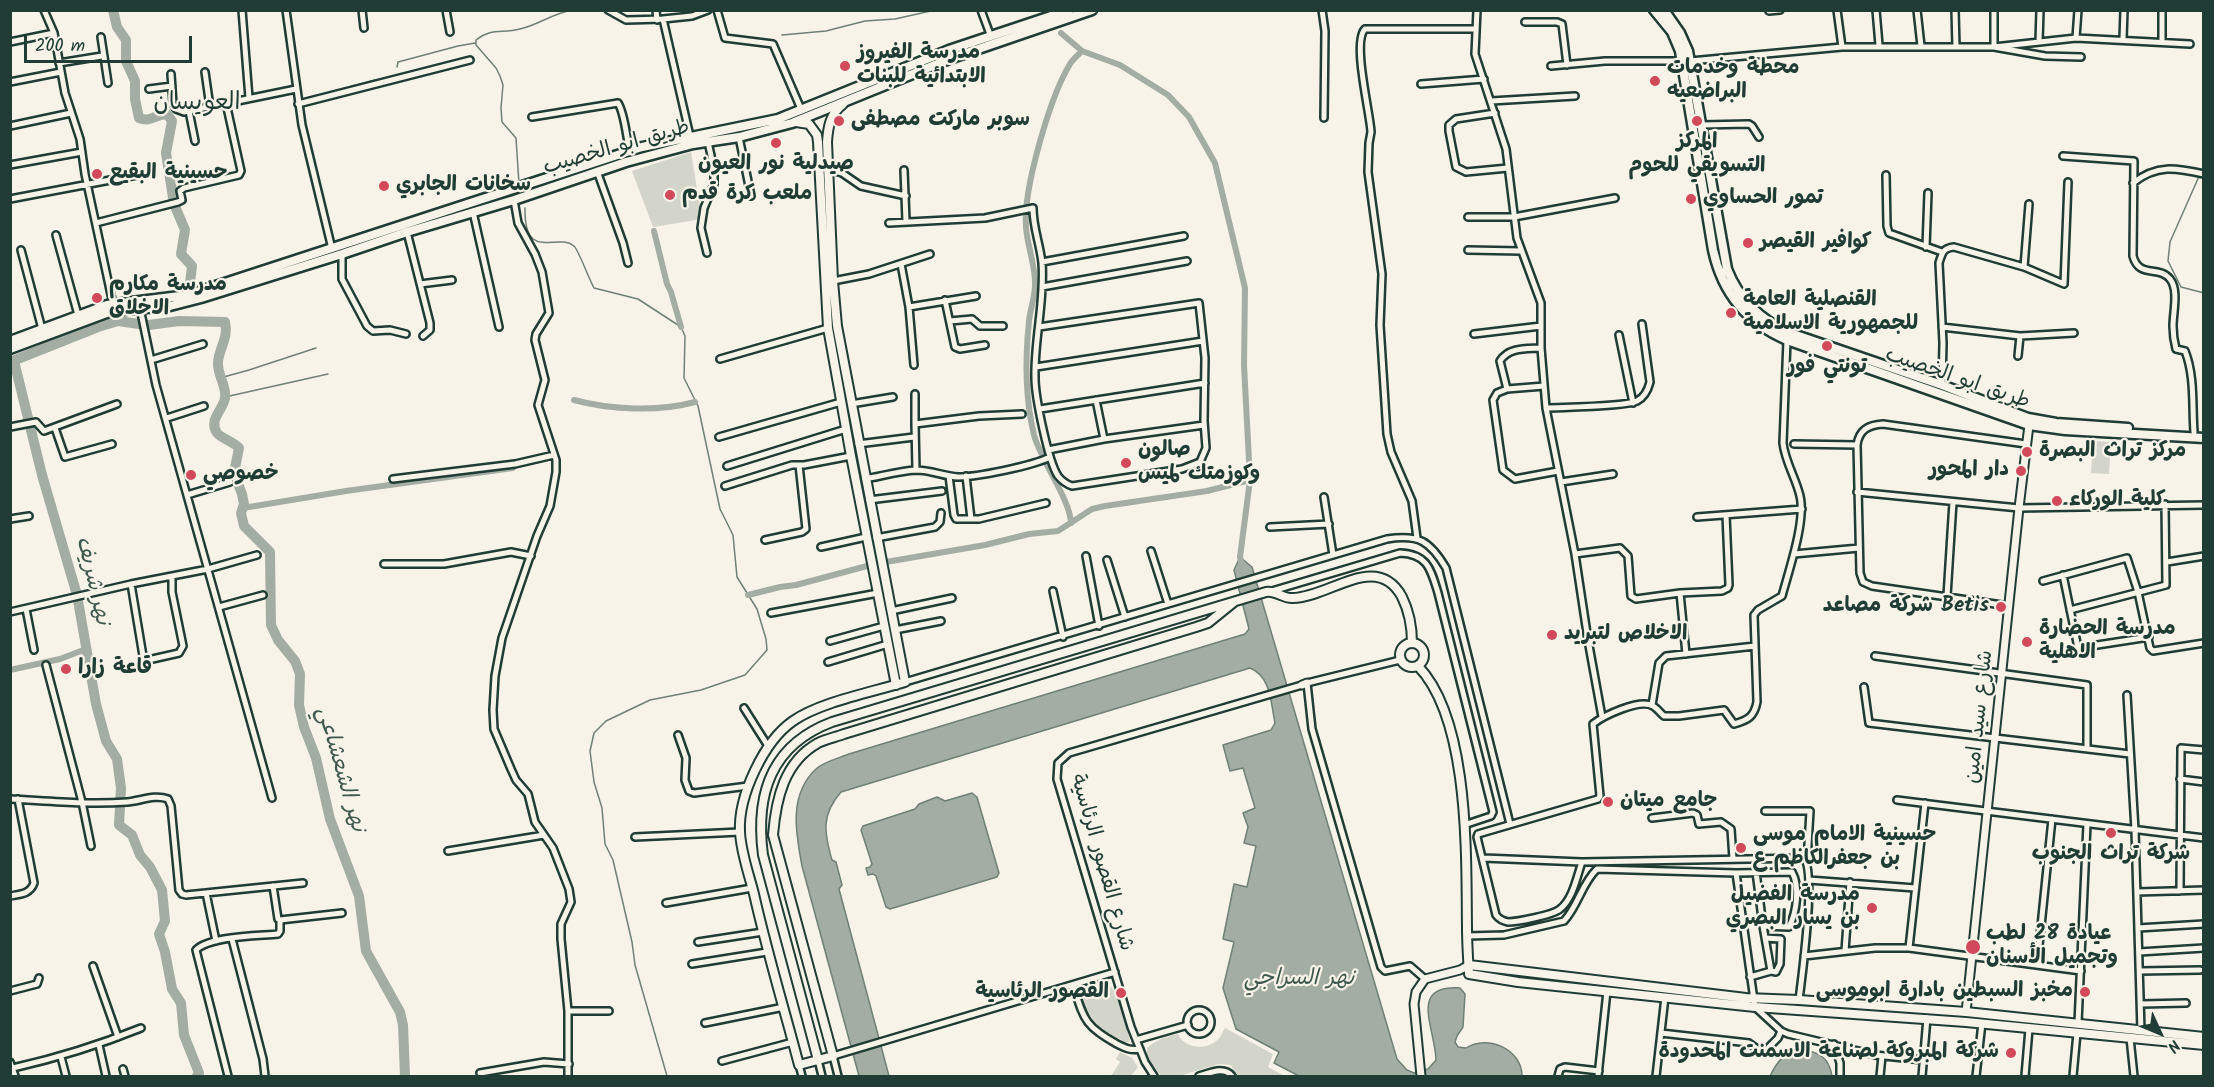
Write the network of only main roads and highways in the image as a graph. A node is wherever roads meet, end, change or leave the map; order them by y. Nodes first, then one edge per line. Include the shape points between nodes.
1 (1069, 10) edge
2 (1092, 10) edge
3 (1654, 10) edge
4 (1664, 10) edge
5 (950, 54) junction
6 (1686, 61) junction
7 (854, 97) junction
8 (792, 123) junction
9 (653, 149) junction
10 (236, 283) junction
11 (10, 341) edge
12 (10, 349) edge
13 (1902, 376) junction
14 (2157, 432) junction
15 (2199, 433) edge
16 (2204, 438) edge
17 (1236, 601) junction
18 (1412, 643) junction
19 (1418, 666) junction
20 (896, 685) junction
21 (1468, 969) junction
22 (1799, 1000) junction
23 (1797, 1011) junction
24 (1966, 1012) junction
25 (1966, 1022) junction
26 (2078, 1023) junction
27 (2077, 1034) junction
28 (2204, 1037) edge
29 (2204, 1046) edge
30 (818, 1060) junction

1 - 5 main road, طريق ابو الخصيب
2 - 5 main road, طريق ابو الخصيب
3 - 6 main road, طريق ابو الخصيب via 1672,32
4 - 6 main road, طريق ابو الخصيب via 1680,33
5 - 7 main road, طريق ابو الخصيب
5 - 9 main road, طريق ابو الخصيب via 765,122 690,136
6 - 13 main road, طريق ابو الخصيب via 1724,260 1736,288 1748,305 1780,329
6 - 13 main road, طريق ابو الخصيب via 1713,250 1728,291 1758,324 1787,340
7 - 8 main road, طريق ابو الخصيب
7 - 20 main road via 839,106 828,127 833,281 858,444 905,682
8 - 9 main road, طريق ابو الخصيب via 739,137
8 - 20 main road via 809,124 817,135 828,328
9 - 10 main road, طريق ابو الخصيب via 514,200
9 - 10 main road, طريق ابو الخصيب via 630,151
10 - 11 main road, طريق ابو الخصيب via 179,297 113,304
10 - 12 main road, طريق ابو الخصيب via 182,303 104,314
13 - 14 main road, طريق ابو الخصيب via 1942,385 2037,420
13 - 14 main road, طريق ابو الخصيب via 2030,425 2064,430
14 - 15 main road, طريق ابو الخصيب
14 - 16 main road, طريق ابو الخصيب
17 - 18 main road via 1268,592 1293,598 1369,576 1385,578 1396,587 1407,607
17 - 30 main road via 1208,623 819,742 802,754 783,781 774,835 836,1055
17 - 30 main road via 832,722 789,747 764,795 760,831
18 - 19 main road via 1424,652
18 - 19 main road via 1401,648 1400,660 1410,667
19 - 21 main road via 1432,684 1448,723 1462,789
20 - 30 main road via 793,721 768,746 748,786 740,832 767,952 799,1065
21 - 22 main road
21 - 23 main road via 1518,982
22 - 23 main road
22 - 24 main road
23 - 25 main road
24 - 25 main road
24 - 26 main road
25 - 27 main road
26 - 27 main road
26 - 28 main road
27 - 29 main road

